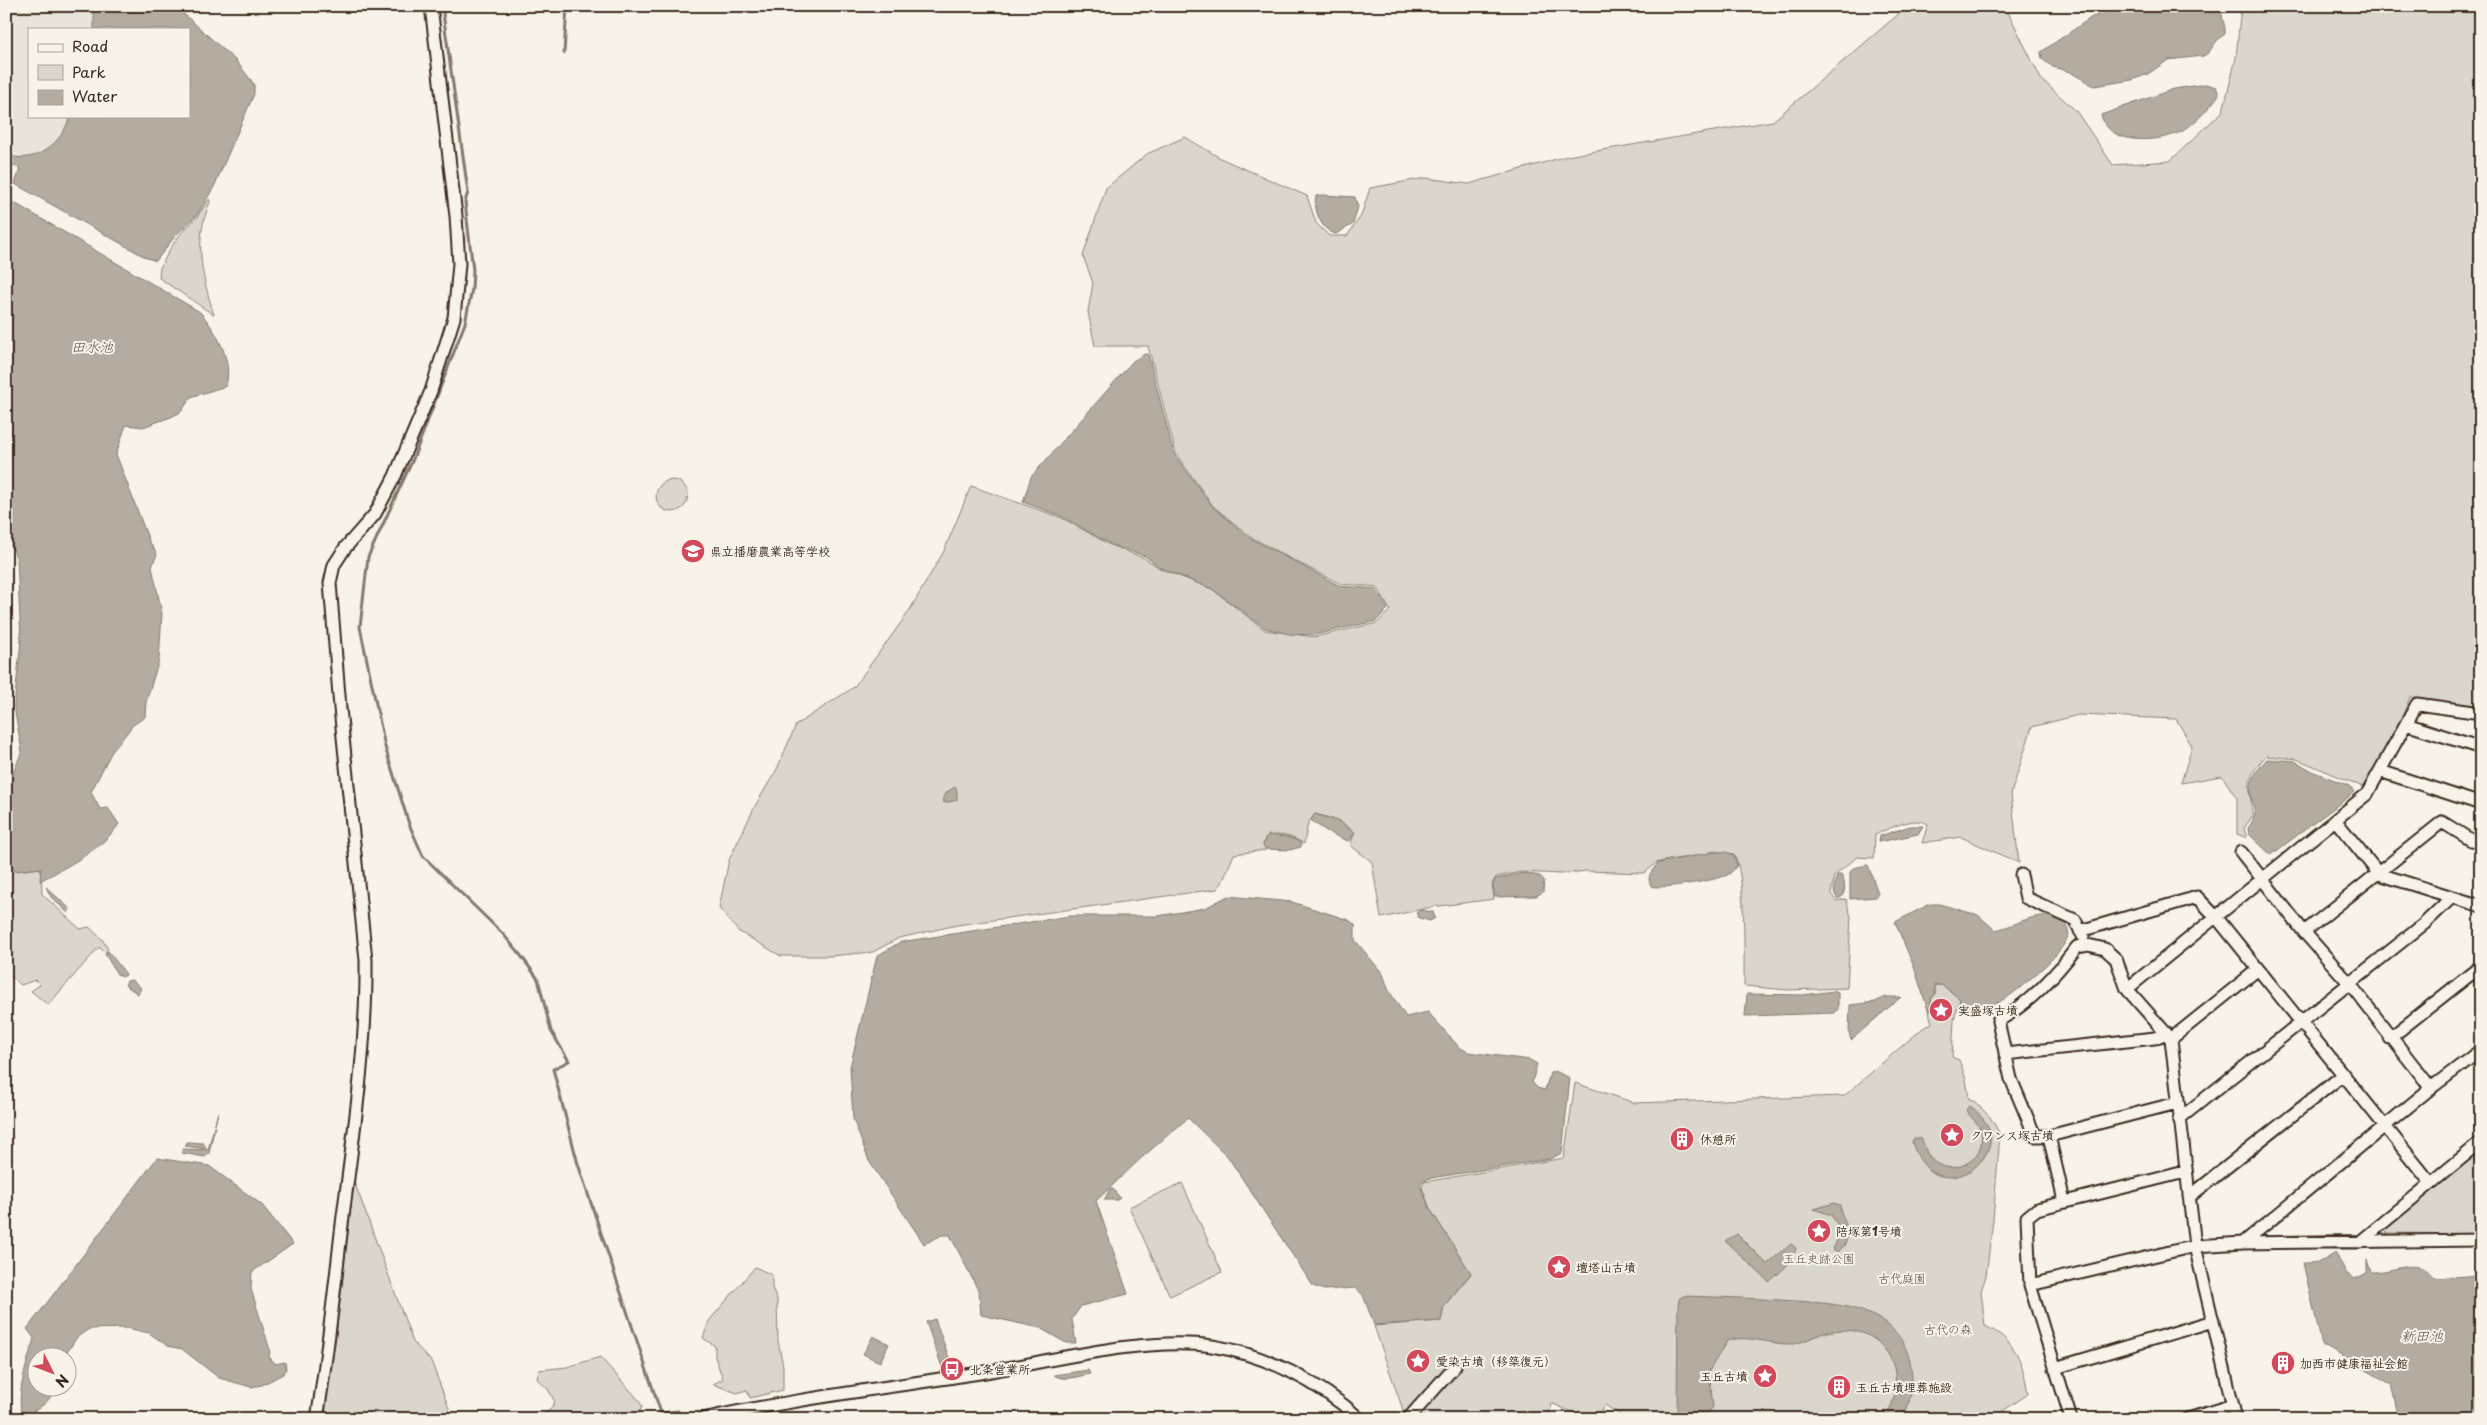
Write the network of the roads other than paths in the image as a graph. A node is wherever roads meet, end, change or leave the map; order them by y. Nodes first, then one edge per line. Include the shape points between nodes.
1 (431, 6) edge
2 (2481, 713) edge
3 (2406, 724) junction
4 (2481, 748) edge
5 (2380, 771) junction
6 (2481, 804) edge
7 (2336, 821) junction
8 (2481, 842) edge
9 (2241, 852) dead end
10 (2380, 874) junction
11 (2021, 875) dead end
12 (2264, 880) junction
13 (2452, 897) junction
14 (2481, 906) edge
15 (2217, 918) junction
16 (2080, 931) junction
17 (2304, 932) junction
18 (2088, 945) junction
19 (2481, 966) edge
20 (2258, 970) junction
21 (2350, 984) junction
22 (2127, 990) junction
23 (2301, 1022) junction
24 (2168, 1036) junction
25 (2390, 1038) junction
26 (2481, 1050) edge
27 (2005, 1054) junction
28 (2342, 1075) junction
29 (2431, 1088) junction
30 (2177, 1103) junction
31 (2179, 1119) junction
32 (2386, 1126) junction
33 (2049, 1136) junction
34 (2481, 1142) edge
35 (2185, 1172) junction
36 (2430, 1182) junction
37 (2189, 1197) junction
38 (2064, 1201) junction
39 (2481, 1240) edge
40 (2242, 1242) junction
41 (2360, 1242) junction
42 (2195, 1246) junction
43 (2030, 1285) junction
44 (2213, 1321) junction
45 (1455, 1366) dead end
46 (2055, 1368) junction
47 (2233, 1405) junction
48 (317, 1419) edge
49 (703, 1419) edge
50 (1360, 1419) edge
51 (1408, 1419) edge
52 (2071, 1419) edge
53 (2188, 1419) edge
54 (2236, 1419) edge

1 - 48 street via 456,216 459,264 454,318 431,391 396,476 376,514 344,548 334,565 330,583 366,953 366,999 360,1088
2 - 3 street via 2417,704
3 - 4 street
3 - 5 street
5 - 6 street
5 - 7 street via 2367,794
7 - 10 street
7 - 12 street
8 - 10 street via 2471,840 2442,822
9 - 12 street
10 - 13 street
10 - 17 street
11 - 16 street via 2026,898 2075,920
12 - 15 street
12 - 17 street
13 - 14 street
13 - 21 street
15 - 16 street via 2197,897
15 - 20 street
15 - 22 street
16 - 18 street
17 - 21 street
18 - 22 street via 2104,949 2116,958
18 - 27 street via 2077,947 2022,1007 1998,1021
19 - 25 street
20 - 23 street
20 - 24 street
21 - 23 street
21 - 25 street
22 - 24 street
23 - 28 street
23 - 31 street
24 - 27 street
24 - 30 street
25 - 29 street
26 - 29 street
27 - 33 street via 2011,1079 2035,1136
28 - 32 street
28 - 37 street
29 - 32 street
30 - 31 street
30 - 33 street
31 - 35 street
32 - 36 street
32 - 40 street
33 - 38 street
34 - 36 street
35 - 37 street
35 - 38 street
36 - 41 street
37 - 42 street
38 - 43 street via 2037,1209 2027,1217
39 - 41 street
40 - 41 street
40 - 42 street
42 - 43 street
42 - 44 street
43 - 46 street
44 - 46 street
44 - 47 street
45 - 51 street
46 - 52 street
47 - 53 street
47 - 54 street
49 - 50 street via 1100,1352 1187,1344 1237,1351 1276,1365 1310,1382

